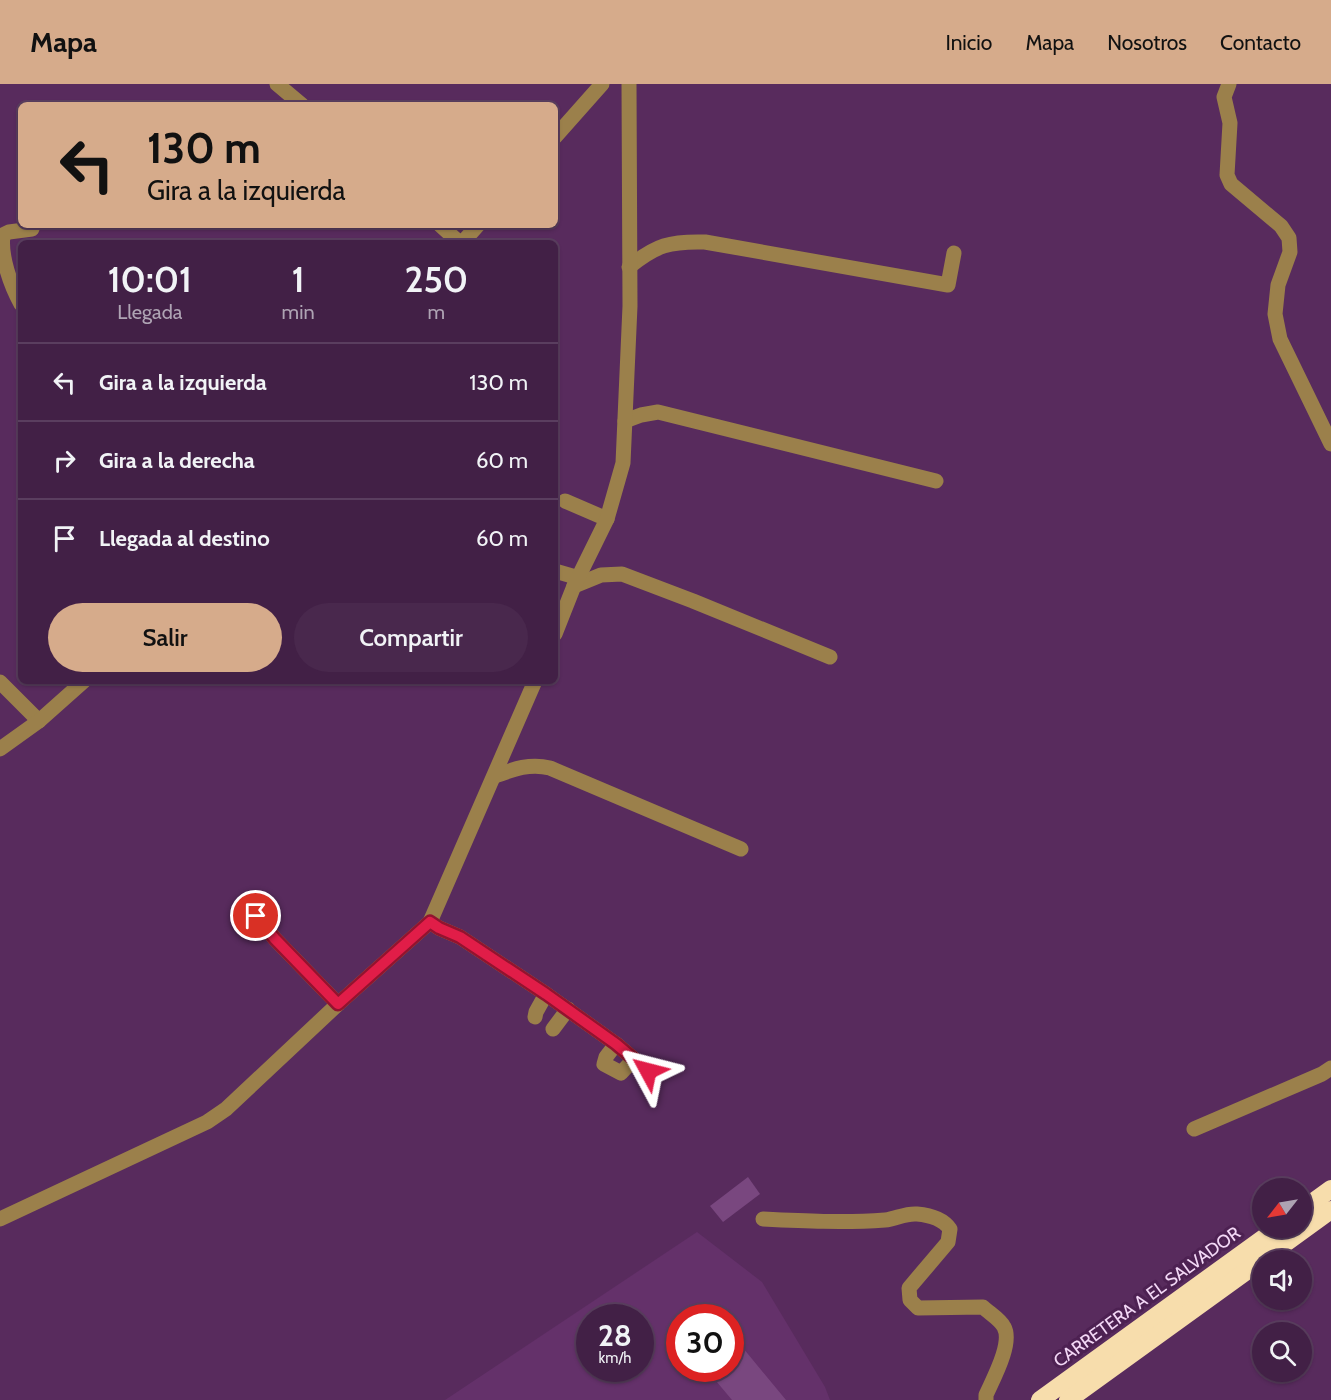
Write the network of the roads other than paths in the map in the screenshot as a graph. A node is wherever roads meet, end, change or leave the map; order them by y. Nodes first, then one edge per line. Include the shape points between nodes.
1 (278, 84) edge
2 (602, 84) edge
3 (629, 84) edge
4 (1229, 84) edge
5 (299, 102) edge
6 (558, 134) edge
7 (444, 228) edge
8 (475, 228) edge
9 (32, 229) dead end
10 (458, 240) edge
11 (464, 240) edge
12 (954, 253) dead end
13 (629, 267) junction
14 (18, 299) edge
15 (625, 421) junction
16 (1331, 444) edge
17 (936, 481) dead end
18 (565, 501) dead end
19 (607, 519) junction
20 (558, 572) edge
21 (577, 582) junction
22 (558, 627) edge
23 (830, 657) dead end
24 (0, 682) edge
25 (81, 684) edge
26 (534, 684) edge
27 (39, 722) junction
28 (0, 749) edge
29 (495, 776) junction
30 (741, 849) dead end
31 (256, 916) dead end
32 (430, 922) junction
33 (546, 994) junction
34 (338, 1004) junction
35 (568, 1009) junction
36 (535, 1017) dead end
37 (553, 1029) dead end
38 (616, 1044) junction
39 (633, 1060) junction
40 (1331, 1068) edge
41 (648, 1071) dead end
42 (1194, 1129) dead end
43 (1331, 1189) edge
44 (1312, 1203) edge
45 (1331, 1210) edge
46 (0, 1219) edge
47 (763, 1219) dead end
48 (1264, 1238) edge
49 (986, 1400) edge
50 (1040, 1400) edge
51 (1068, 1400) edge

1 - 5 street
2 - 6 street
3 - 13 street
4 - 16 street via 1224,97 1230,123 1227,175 1231,184 1281,226 1289,238 1290,252 1278,285 1275,314 1280,339
7 - 10 street
8 - 11 street
9 - 14 street via 9,232 0,241 5,276
12 - 13 street via 948,285 705,242 678,241 660,247
13 - 15 street
15 - 17 street via 658,412
15 - 19 street via 623,463
18 - 19 street
19 - 21 street
20 - 21 street
21 - 22 street
21 - 23 street via 622,574
24 - 27 street
25 - 27 street
26 - 29 street
27 - 28 street
29 - 30 street via 524,766 550,768
29 - 32 street
31 - 34 street via 298,972
32 - 33 street via 460,937
32 - 34 street
33 - 35 street
33 - 36 street
34 - 46 street via 207,1122
35 - 37 street
35 - 38 street
38 - 39 street
38 - 39 street via 604,1064 621,1073
39 - 41 street
40 - 42 street
43 - 44 highway
45 - 51 highway, CARRETERA A EL SALVADOR
47 - 49 street via 888,1220 915,1214 946,1224 951,1236 909,1288 910,1300 918,1308 983,1307 1004,1325 1006,1346
48 - 50 highway, CARRETERA A EL SALVADOR

